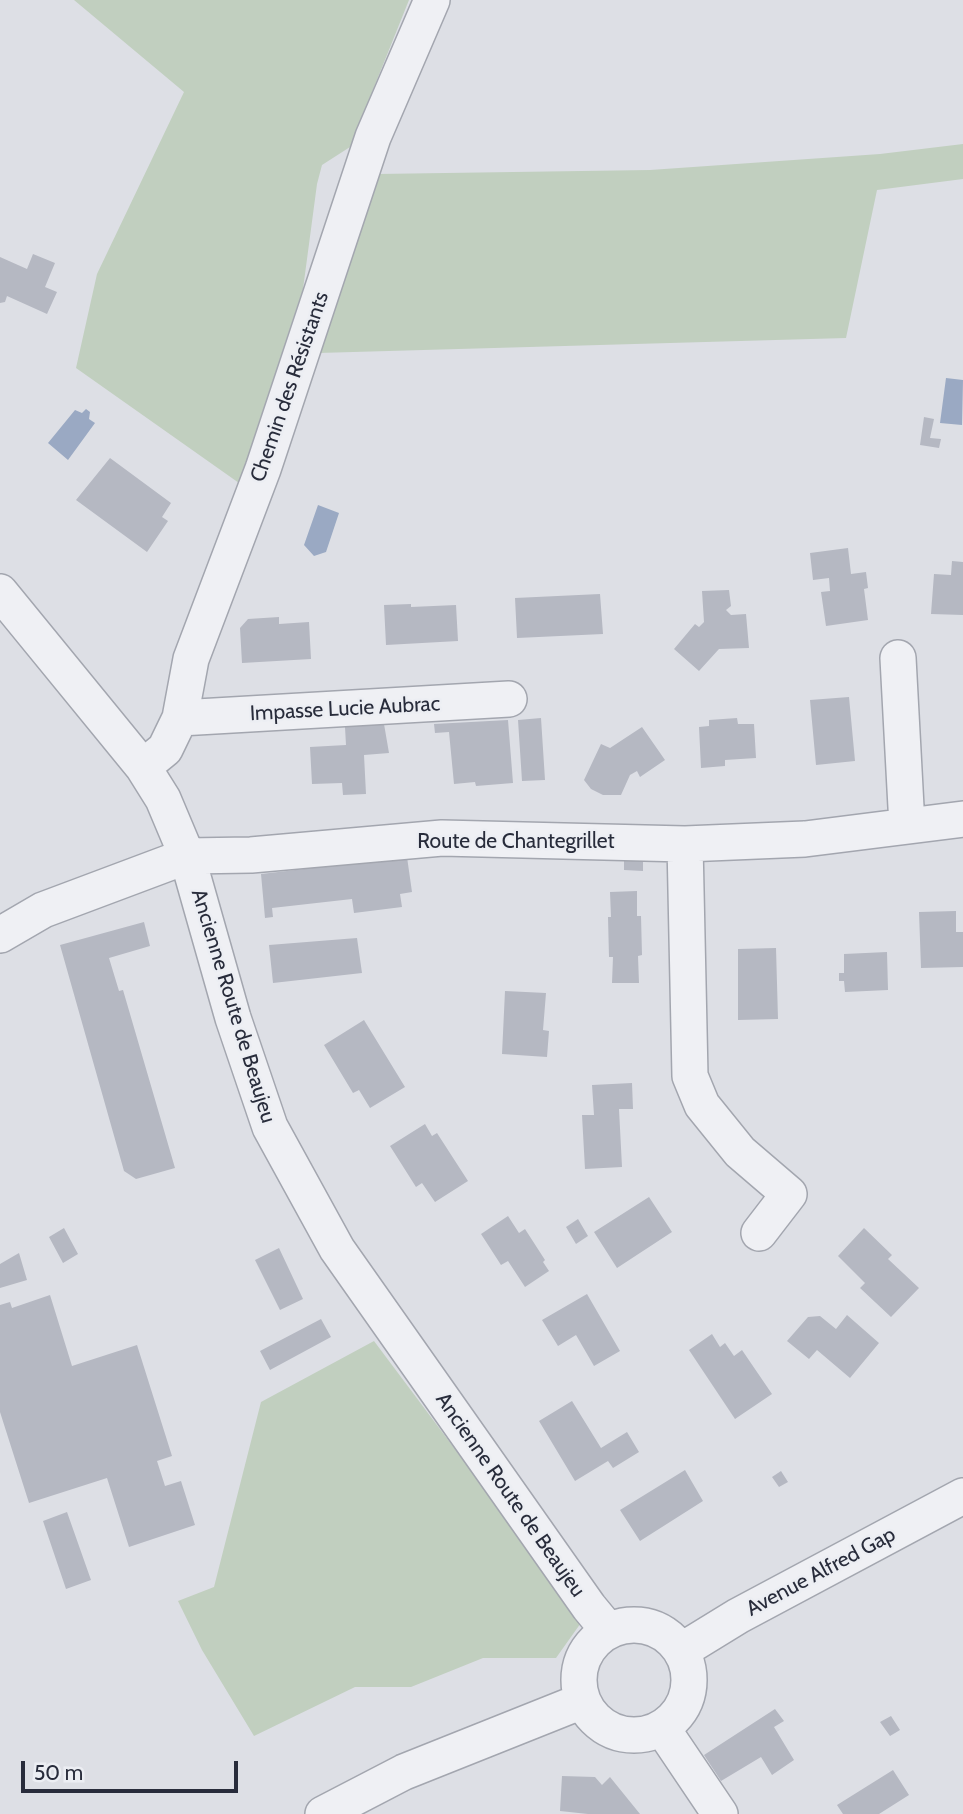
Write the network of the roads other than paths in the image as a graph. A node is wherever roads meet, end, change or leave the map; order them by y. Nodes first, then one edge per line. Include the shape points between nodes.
1 (432, 0) edge
2 (0, 592) edge
3 (898, 658) dead end
4 (509, 699) dead end
5 (180, 719) junction
6 (143, 767) junction
7 (963, 818) edge
8 (907, 827) junction
9 (685, 844) junction
10 (187, 856) junction
11 (0, 935) edge
12 (759, 1233) dead end
13 (963, 1496) edge
14 (608, 1630) junction
15 (681, 1651) junction
16 (582, 1701) junction
17 (663, 1728) junction
18 (323, 1814) edge
19 (720, 1814) edge

1 - 5 street, Chemin des Résistants via 373,137 263,469 191,659
2 - 6 street, Ancienne Route de Beaujeu
3 - 8 street
4 - 5 street, Impasse Lucie Aubrac
5 - 6 street, Chemin des Résistants via 165,749
6 - 10 street, Ancienne Route de Beaujeu via 163,799
7 - 8 street, Route de Chantegrillet
8 - 9 street, Route de Chantegrillet
9 - 10 street, Route de Chantegrillet via 442,838 251,855
9 - 12 street via 690,1076 702,1105 740,1152 789,1194
10 - 11 street, Route de Chantegrillet via 43,910
10 - 14 street, Ancienne Route de Beaujeu via 270,1127 337,1249
13 - 15 street, Avenue Alfred Gap
14 - 15 street via 624,1625 656,1629
14 - 16 street via 584,1654 578,1685
15 - 17 street via 688,1667 687,1693 676,1717
16 - 17 street via 590,1715 616,1733 632,1736
16 - 18 street via 404,1772
17 - 19 street

